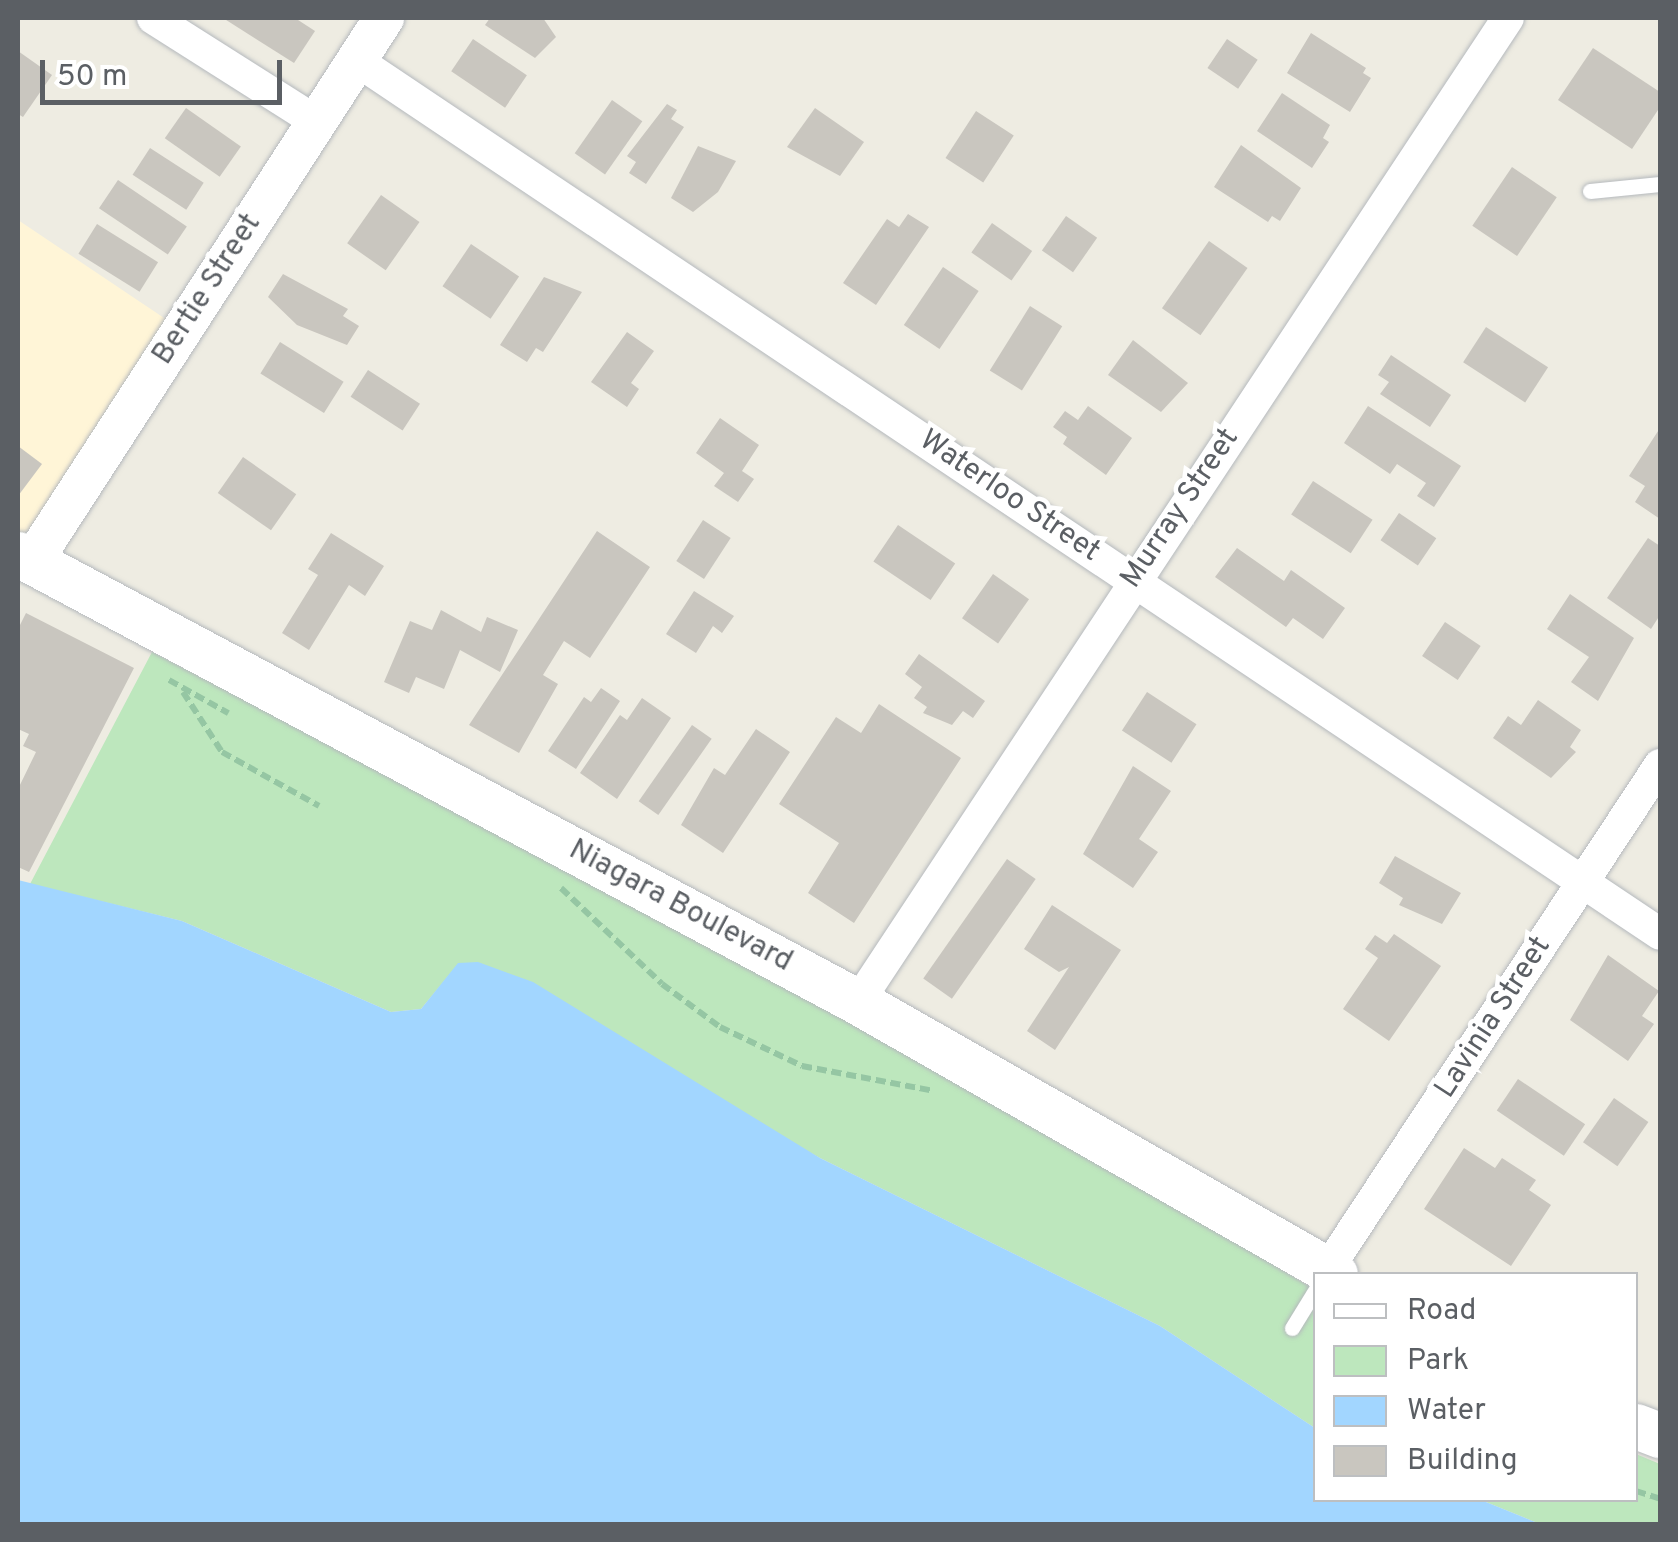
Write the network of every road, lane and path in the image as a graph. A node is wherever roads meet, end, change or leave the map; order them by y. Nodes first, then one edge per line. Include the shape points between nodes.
1 (153, 18) edge
2 (384, 18) edge
3 (1508, 18) edge
4 (356, 60) junction
5 (317, 122) junction
6 (1660, 184) edge
7 (1590, 191) dead end
8 (25, 558) edge
9 (1134, 580) junction
10 (182, 692) dead end
11 (1660, 764) edge
12 (320, 806) dead end
13 (554, 882) dead end
14 (1584, 882) junction
15 (1660, 934) edge
16 (858, 1002) junction
17 (949, 1095) dead end
18 (1317, 1272) edge
19 (1329, 1272) edge
20 (1313, 1296) edge
21 (1292, 1328) dead end

1 - 5 street
2 - 4 street, Bertie Street
3 - 9 street, Murray Street
4 - 5 street, Bertie Street
4 - 9 street, Waterloo Street
5 - 8 street, Bertie Street
6 - 7 lane
8 - 16 main road, Niagara Boulevard
9 - 14 street, Waterloo Street
9 - 16 street, Murray Street
10 - 12 path via 222,752
11 - 14 street, Lavinia Street
13 - 17 path via 662,984 720,1028 802,1066
14 - 15 street, Waterloo Street
14 - 19 street, Lavinia Street
16 - 18 main road, Niagara Boulevard
20 - 21 lane

